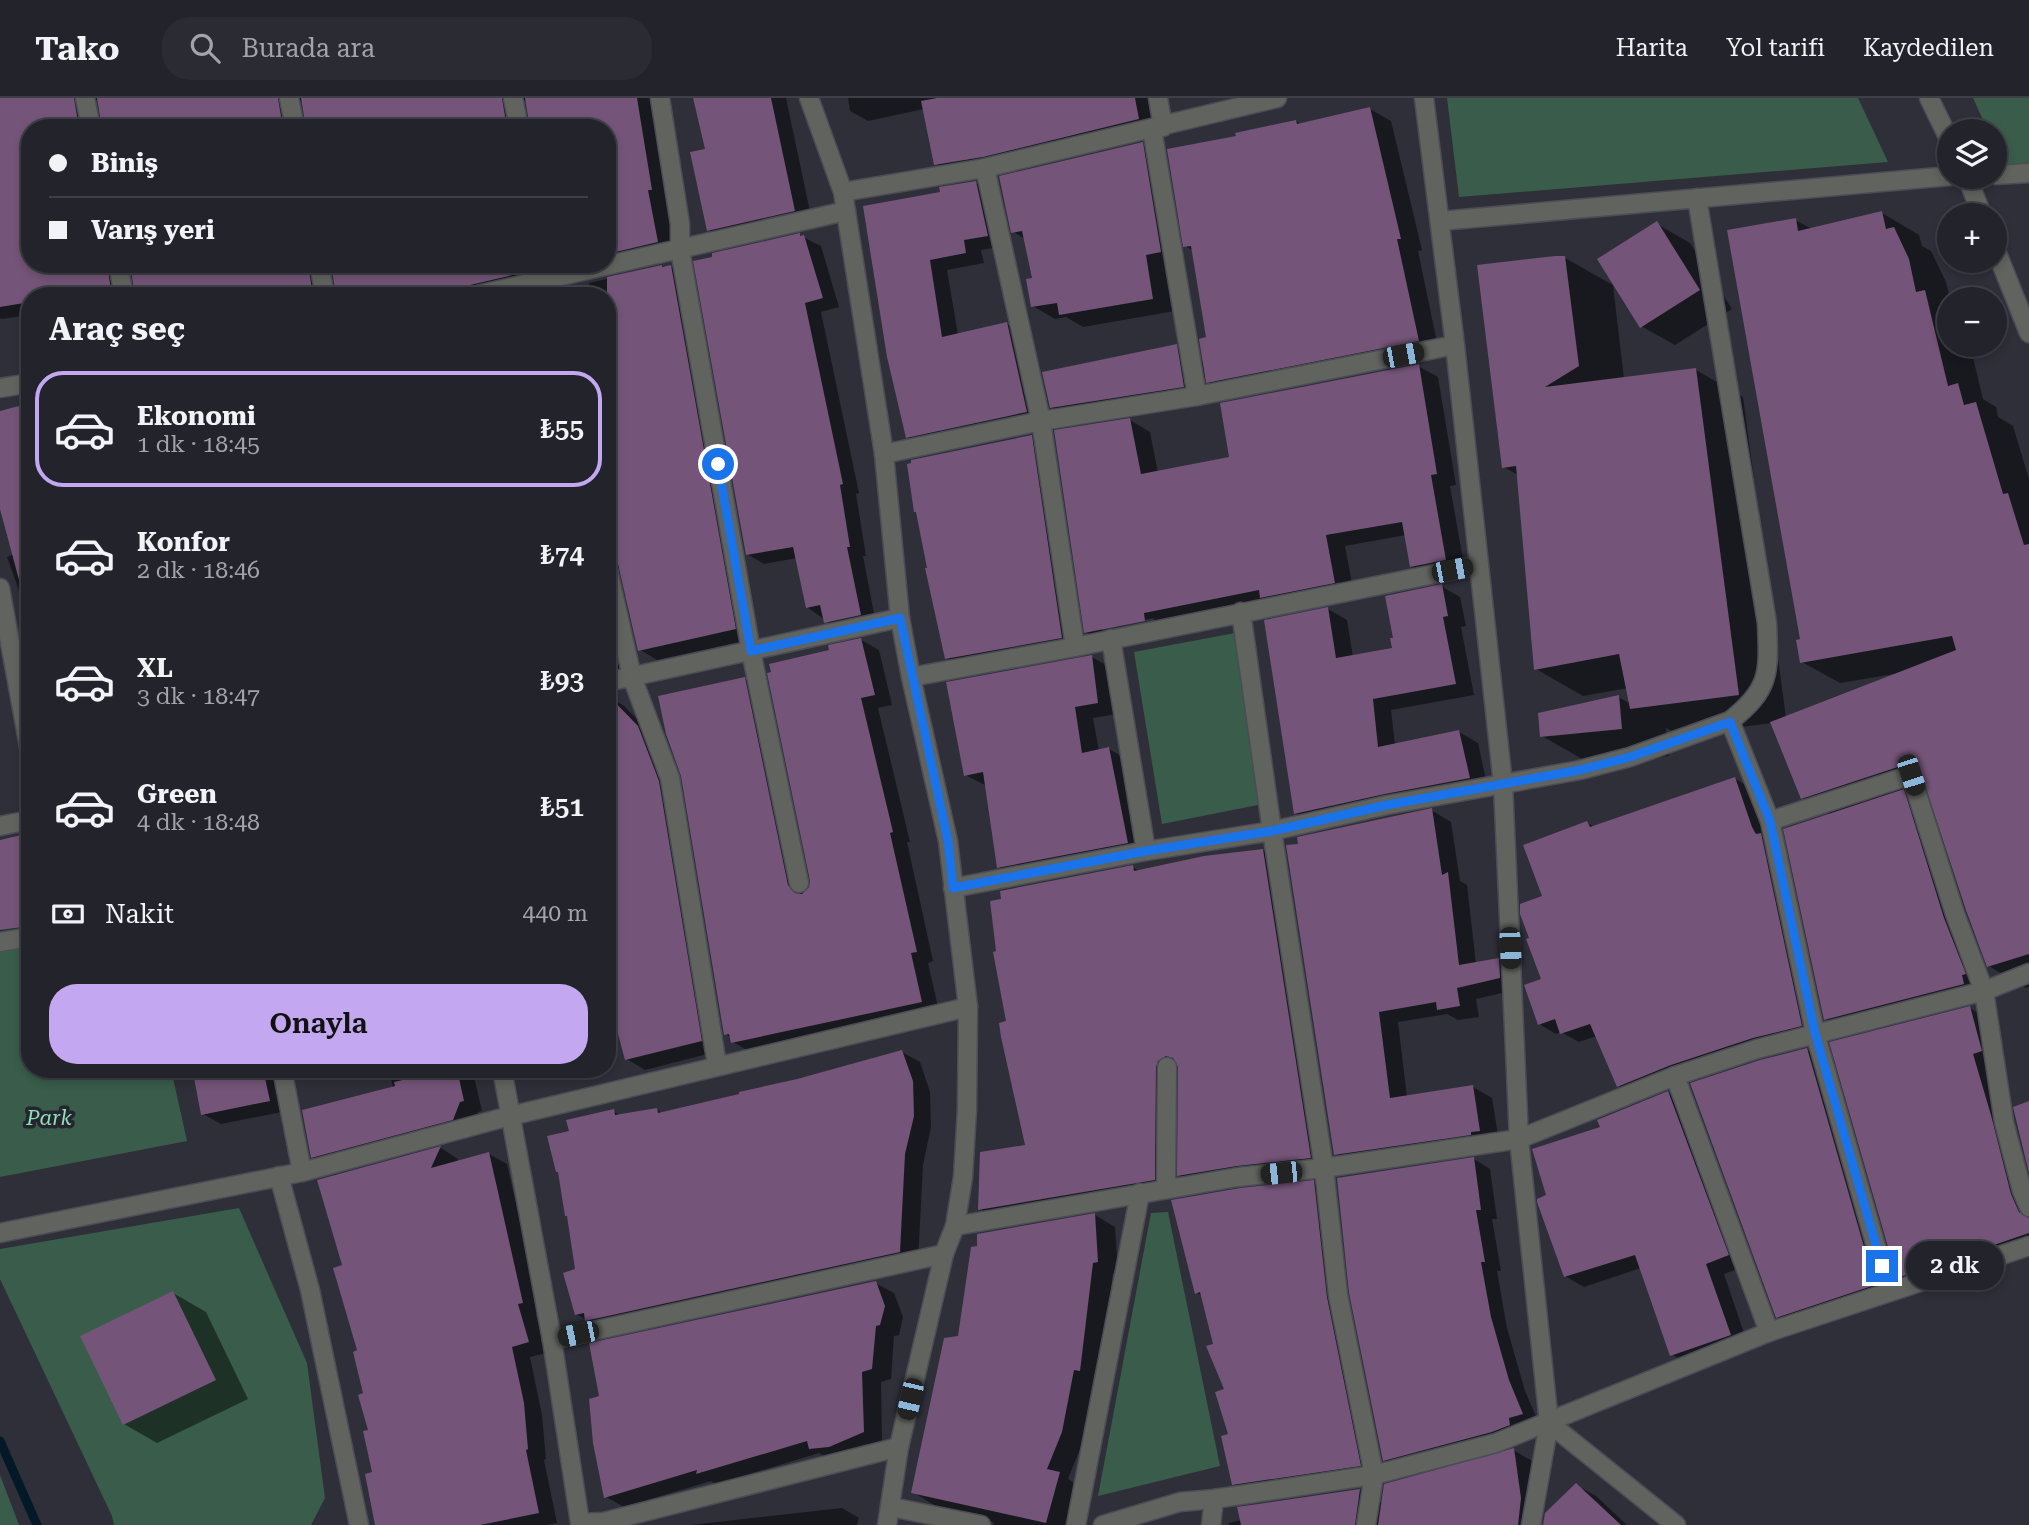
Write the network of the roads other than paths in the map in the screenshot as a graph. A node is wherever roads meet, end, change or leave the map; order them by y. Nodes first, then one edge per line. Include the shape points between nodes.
1 (85, 98) edge
2 (289, 98) edge
3 (513, 98) edge
4 (660, 98) edge
5 (809, 98) edge
6 (1158, 98) edge
7 (1277, 98) edge
8 (1424, 98) edge
9 (1929, 98) edge
10 (89, 119) edge
11 (293, 119) edge
12 (517, 119) edge
13 (1939, 119) edge
14 (1157, 128) junction
15 (985, 168) junction
16 (2029, 173) edge
17 (2007, 174) edge
18 (1937, 177) edge
19 (844, 192) junction
20 (1697, 198) junction
21 (846, 211) junction
22 (1440, 221) junction
23 (680, 250) junction
24 (616, 264) edge
25 (576, 273) edge
26 (2005, 273) edge
27 (549, 279) edge
28 (514, 287) edge
29 (2029, 333) edge
30 (1455, 345) junction
31 (21, 384) edge
32 (0, 388) edge
33 (1197, 396) junction
34 (1041, 421) junction
35 (884, 453) junction
36 (1479, 565) junction
37 (0, 588) edge
38 (616, 606) edge
39 (1241, 612) junction
40 (900, 618) junction
41 (1111, 639) junction
42 (1075, 647) junction
43 (751, 651) junction
44 (632, 677) junction
45 (911, 677) junction
46 (616, 680) edge
47 (21, 703) edge
48 (1730, 722) junction
49 (1503, 784) junction
50 (1770, 821) junction
51 (21, 822) edge
52 (0, 826) edge
53 (1272, 831) junction
54 (1146, 851) junction
55 (799, 883) dead end
56 (953, 888) junction
57 (21, 938) edge
58 (0, 942) edge
59 (2029, 973) edge
60 (1984, 991) junction
61 (968, 1007) junction
62 (1815, 1033) junction
63 (718, 1065) junction
64 (1167, 1066) dead end
65 (1675, 1076) junction
66 (284, 1078) edge
67 (504, 1078) edge
68 (510, 1116) junction
69 (1519, 1139) junction
70 (1324, 1168) junction
71 (303, 1172) junction
72 (279, 1176) junction
73 (1166, 1189) junction
74 (1140, 1193) junction
75 (2029, 1207) edge
76 (955, 1226) junction
77 (0, 1233) edge
78 (2029, 1246) edge
79 (944, 1254) junction
80 (1889, 1292) junction
81 (1769, 1332) junction
82 (552, 1340) junction
83 (1549, 1423) junction
84 (899, 1447) junction
85 (1374, 1475) junction
86 (1214, 1499) junction
87 (891, 1507) junction
88 (575, 1524) edge
89 (603, 1524) edge
90 (359, 1525) edge
91 (887, 1525) edge
92 (981, 1525) edge
93 (1076, 1525) edge
94 (1103, 1525) edge
95 (1210, 1525) edge
96 (1366, 1525) edge
97 (1531, 1525) edge
98 (1675, 1525) edge

1 - 10 street
2 - 11 street
3 - 12 street
4 - 23 street
5 - 19 street
6 - 14 street
7 - 14 street
8 - 22 street
9 - 13 street
14 - 15 street
14 - 33 street
15 - 19 street
15 - 34 street
16 - 17 street
18 - 20 street
19 - 21 street
20 - 22 street
20 - 48 street via 1768,623 1769,662 1763,686 1754,701
21 - 23 street
21 - 35 street
22 - 30 street
23 - 24 street
23 - 43 street
25 - 27 street
26 - 29 street
27 - 28 street
30 - 33 street
30 - 36 street
31 - 32 street
33 - 34 street
34 - 35 street
34 - 42 street
35 - 40 street
36 - 39 street
36 - 49 street
37 - 47 street
38 - 44 street
39 - 41 street
39 - 53 street
40 - 43 street
40 - 45 street
41 - 42 street
41 - 54 street
42 - 45 street
43 - 44 street
43 - 55 street
44 - 46 street
44 - 63 street via 670,778
45 - 56 street via 948,841
48 - 49 street via 1630,757
48 - 50 street
49 - 53 street
49 - 69 street
50 - 60 street via 1911,775
50 - 62 street
51 - 52 street
53 - 54 street
53 - 70 street
54 - 56 street
56 - 61 street
57 - 58 street
59 - 60 street
60 - 62 street
60 - 75 street via 2004,1122
61 - 63 street
61 - 76 street via 967,1123
62 - 65 street
62 - 80 street
63 - 68 street
64 - 73 street
65 - 69 street
65 - 81 street
66 - 71 street
67 - 68 street
68 - 71 street
68 - 82 street
69 - 70 street
69 - 83 street
70 - 73 street
70 - 85 street via 1338,1295
71 - 72 street
72 - 77 street
72 - 90 street via 310,1290
73 - 74 street
74 - 76 street
74 - 93 street
76 - 79 street
78 - 80 street
79 - 82 street
79 - 84 street
80 - 81 street
81 - 83 street
82 - 88 street
83 - 85 street via 1496,1443
83 - 97 street
83 - 98 street
84 - 87 street
84 - 89 street
85 - 86 street
85 - 96 street
86 - 94 street via 1180,1502
86 - 95 street
87 - 91 street
87 - 92 street
88 - 89 street

